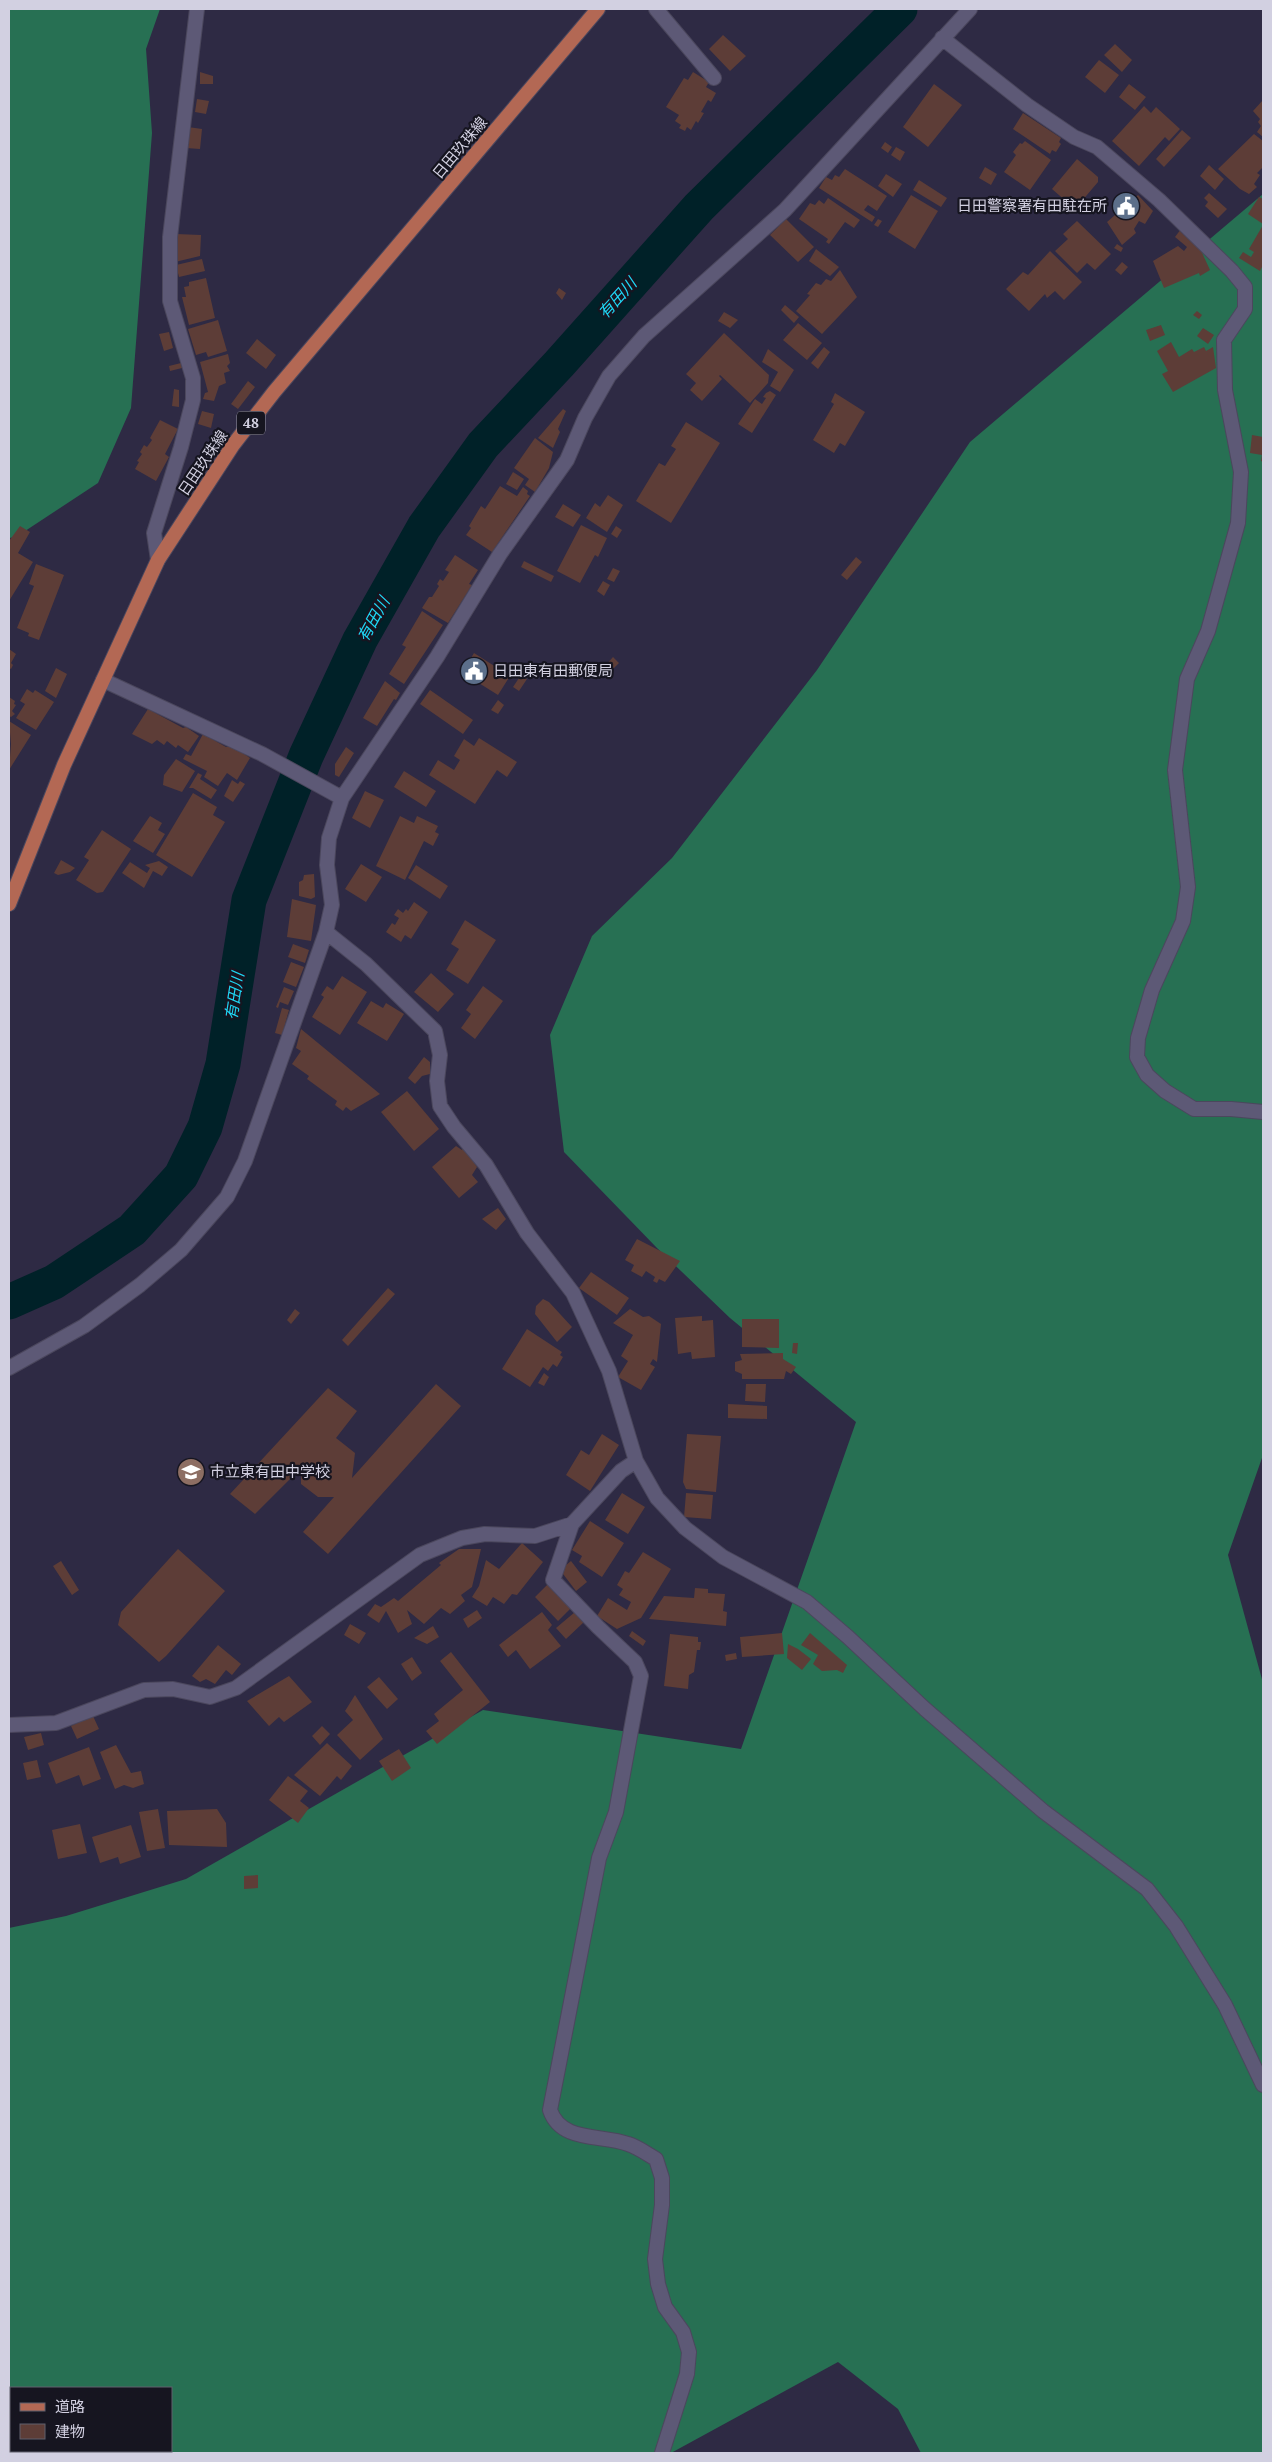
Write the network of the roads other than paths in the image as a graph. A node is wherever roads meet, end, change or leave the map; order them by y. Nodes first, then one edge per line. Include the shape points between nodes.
1 (196, 9) edge
2 (598, 9) edge
3 (656, 9) edge
4 (970, 9) edge
5 (942, 38) junction
6 (714, 78) dead end
7 (158, 560) junction
8 (103, 680) junction
9 (342, 798) junction
10 (9, 904) edge
11 (326, 932) junction
12 (1263, 1112) edge
13 (9, 1368) edge
14 (636, 1462) junction
15 (572, 1524) junction
16 (9, 1725) edge
17 (1263, 2085) edge
18 (662, 2453) edge

1 - 7 street via 170,237 170,301 193,378 193,400 154,533
2 - 7 main road, 日田玖珠線 / 48 via 274,392 233,445
3 - 6 street
4 - 5 street
5 - 9 street via 785,210 644,336 609,376 585,418 567,460 500,554 437,657
5 - 12 street via 1027,105 1074,137 1097,147 1160,200 1245,287 1245,309 1224,340 1225,390 1240,472 1238,523 1208,632 1187,680 1175,770 1188,887 1182,921 1150,998 1138,1038 1137,1057 1147,1075 1194,1109
7 - 8 main road, 日田玖珠線 / 48
8 - 9 street via 262,754
8 - 10 main road, 日田玖珠線 / 48 via 64,765
9 - 11 street via 329,838 327,865 332,905
11 - 13 street via 245,1161 228,1198 181,1250 140,1286 84,1326
11 - 14 street via 372,970 436,1031 440,1055 437,1081 440,1106 486,1165 527,1233 573,1294 609,1371
14 - 15 street via 621,1472
14 - 17 street via 657,1498 685,1528 723,1557 808,1602 1043,1811 1147,1889 1176,1926 1225,2005
15 - 16 street via 536,1536 485,1534 462,1538 420,1555 236,1688 210,1697 173,1689 144,1690 56,1723
15 - 18 street via 553,1580 635,1662 641,1676 616,1812 598,1858 550,2110 554,2121 574,2134 628,2144 656,2159 662,2178 655,2259 658,2284 665,2307 683,2332 689,2352 687,2374

